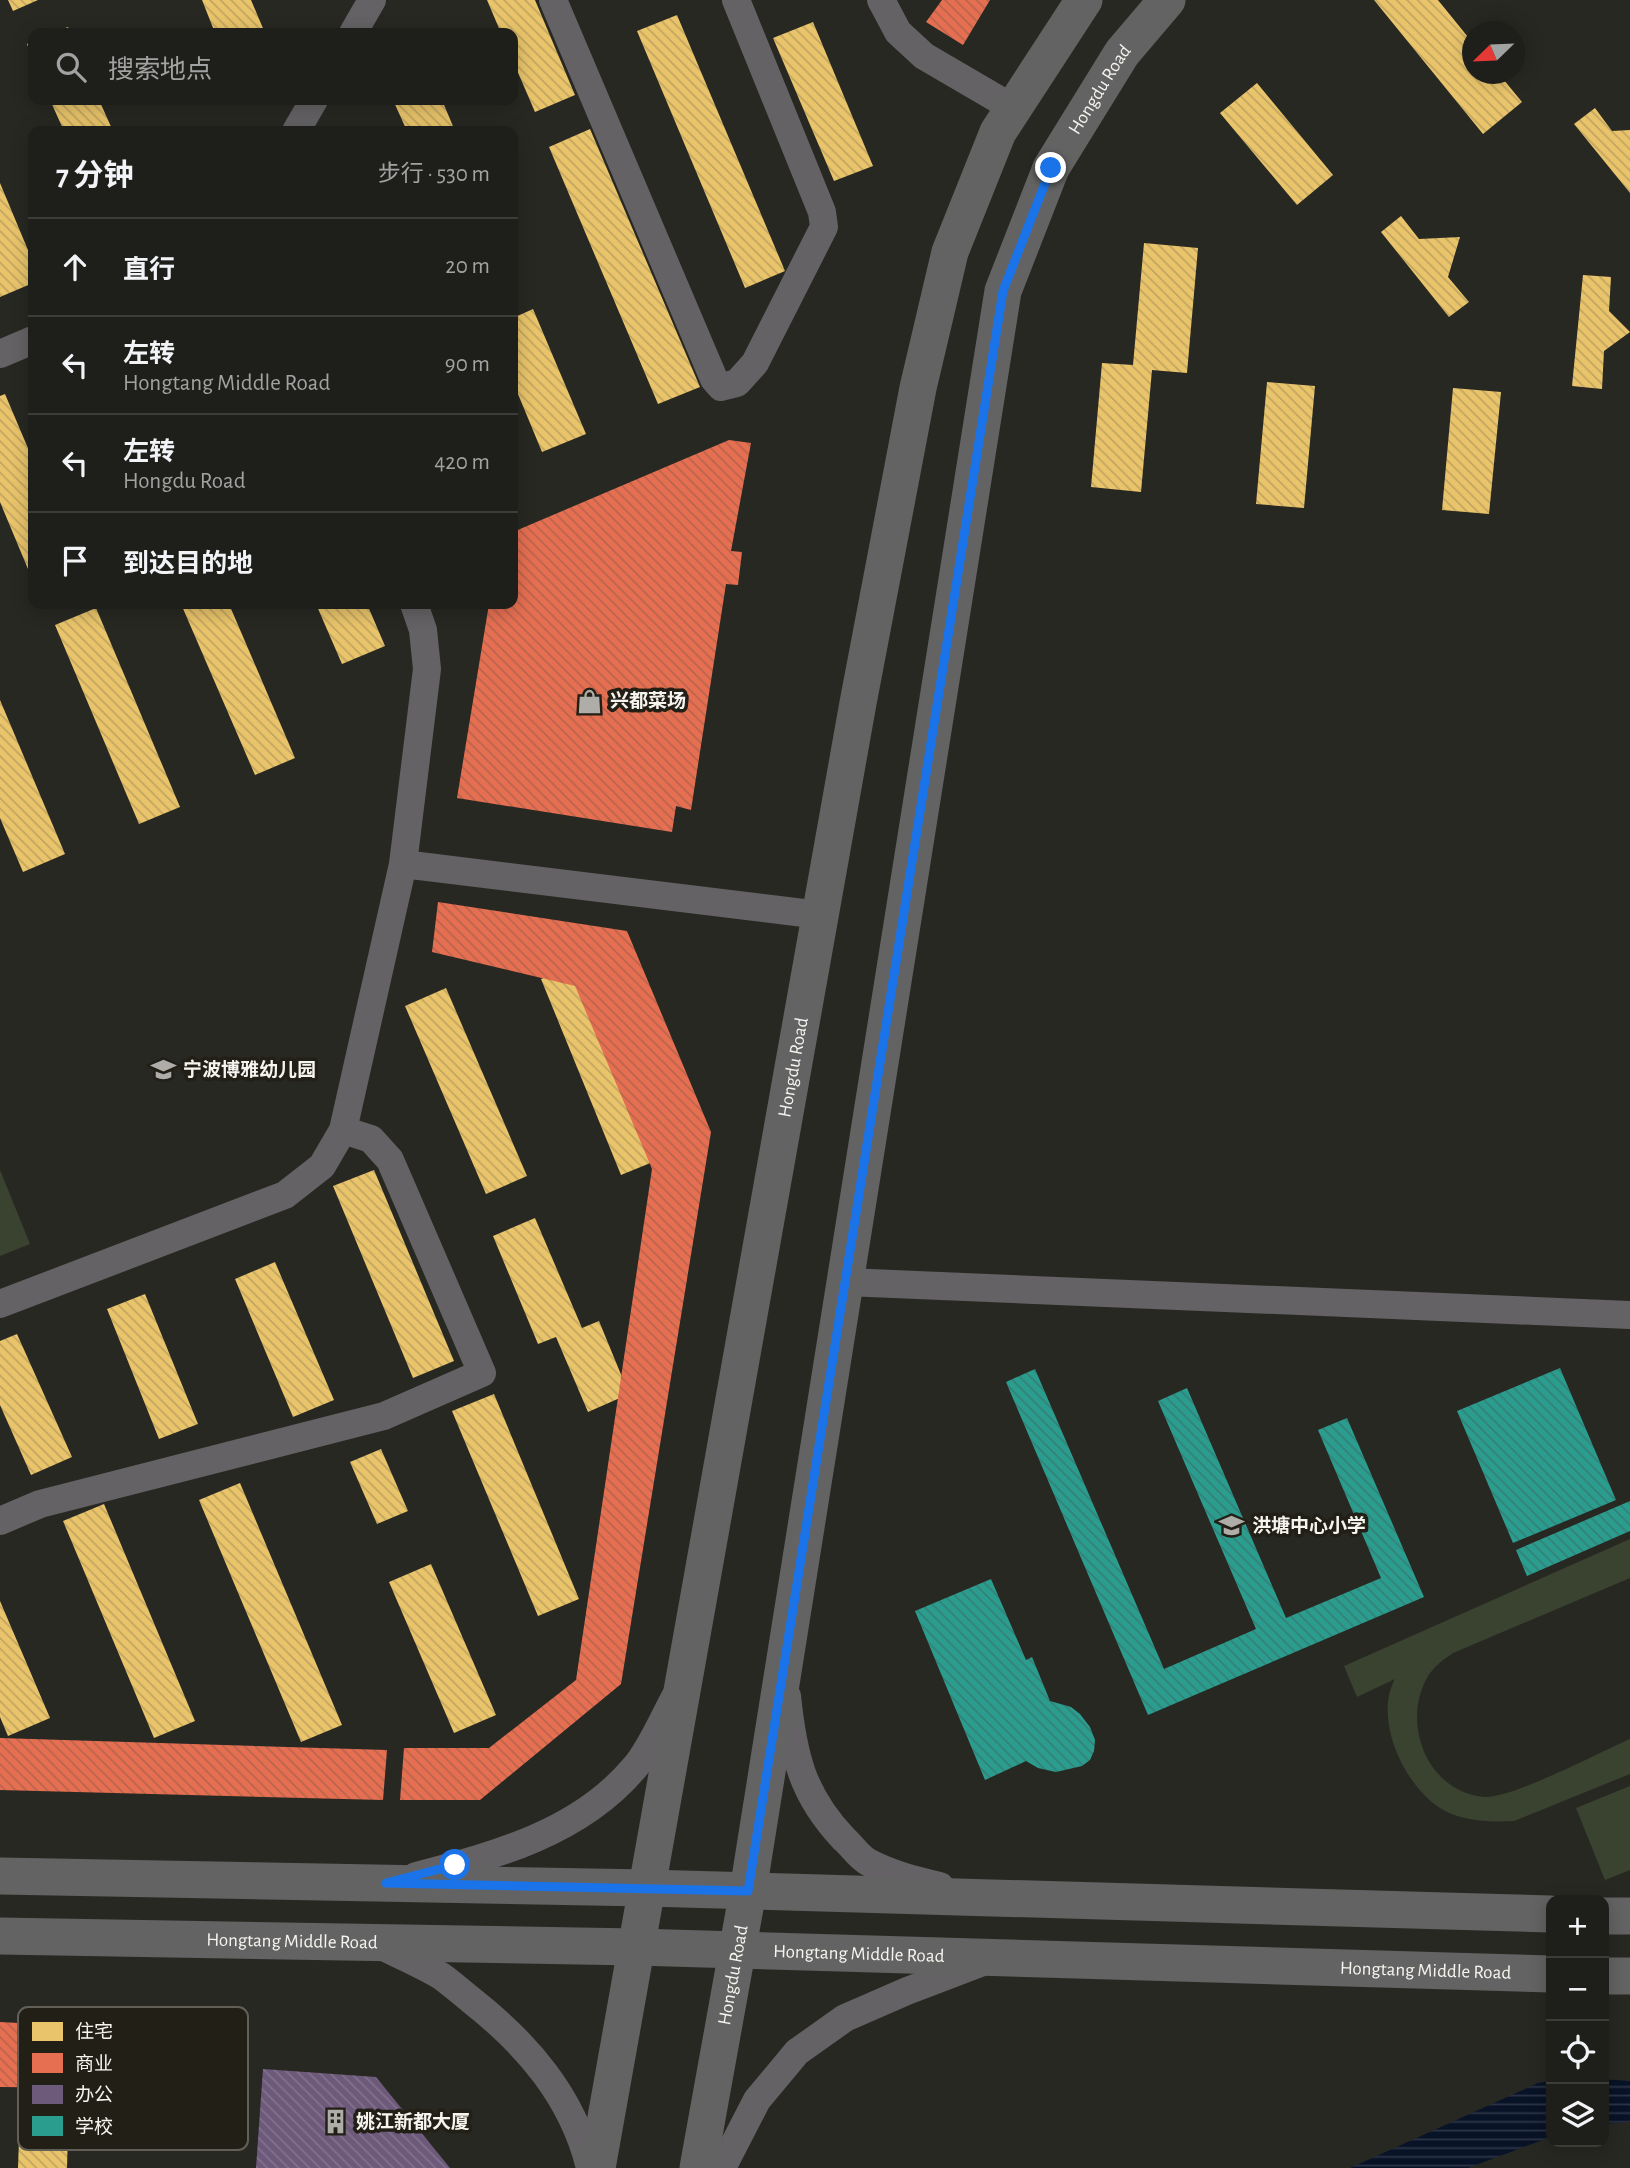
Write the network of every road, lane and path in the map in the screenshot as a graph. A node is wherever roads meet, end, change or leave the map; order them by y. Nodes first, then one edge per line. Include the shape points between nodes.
1 (372, 0) edge
2 (553, 0) edge
3 (736, 0) edge
4 (881, 0) edge
5 (1084, 0) edge
6 (1167, 0) edge
7 (356, 28) edge
8 (311, 105) edge
9 (1013, 108) junction
10 (299, 126) edge
11 (28, 342) edge
12 (0, 355) edge
13 (416, 609) edge
14 (403, 864) junction
15 (821, 915) junction
16 (343, 1130) junction
17 (846, 1282) junction
18 (0, 1304) edge
19 (1630, 1315) edge
20 (0, 1521) edge
21 (784, 1666) junction
22 (684, 1680) junction
23 (0, 1876) edge
24 (386, 1883) junction
25 (647, 1888) junction
26 (748, 1891) junction
27 (990, 1898) junction
28 (1546, 1914) edge
29 (1609, 1916) edge
30 (1630, 1916) edge
31 (0, 1936) edge
32 (376, 1943) junction
33 (636, 1947) junction
34 (738, 1950) junction
35 (994, 1958) junction
36 (1546, 1974) edge
37 (1609, 1976) edge
38 (1630, 1976) edge
39 (590, 2168) edge
40 (597, 2168) edge
41 (698, 2168) edge
42 (722, 2168) edge

1 - 7 street
2 - 3 street via 721,387 737,383 755,363 824,227 822,212
4 - 9 street via 898,32 924,56
5 - 9 main road, Hongdu Road
6 - 17 main road, Hongdu Road via 1122,53 1051,168 1003,291
8 - 10 street
9 - 15 main road, Hongdu Road via 998,132 947,264 918,388
11 - 12 street
13 - 14 street via 427,668
14 - 15 street
14 - 16 street
15 - 22 main road, Hongdu Road
16 - 18 street via 322,1166 285,1195
16 - 20 street via 371,1139 390,1160 482,1373 384,1416 40,1504
17 - 19 street
17 - 21 main road, Hongdu Road
21 - 26 main road, Hongdu Road
21 - 27 street via 798,1766 813,1799 834,1828 865,1861 902,1877
22 - 24 street via 637,1766 600,1802 562,1827 508,1850
22 - 25 main road, Hongdu Road
23 - 24 main road
24 - 25 main road
25 - 26 main road
25 - 33 main road, Hongdu Road
26 - 27 main road
26 - 34 main road, Hongdu Road
27 - 28 main road
29 - 30 main road
31 - 32 main road, Hongtang Middle Road
32 - 33 main road, Hongtang Middle Road
32 - 39 street via 441,1976 533,2056 564,2100
33 - 34 main road, Hongtang Middle Road
33 - 40 main road, Hongdu Road
34 - 35 main road, Hongtang Middle Road
34 - 41 main road, Hongdu Road
35 - 36 main road, Hongtang Middle Road
35 - 42 street via 845,2018 797,2052 757,2100
37 - 38 main road

